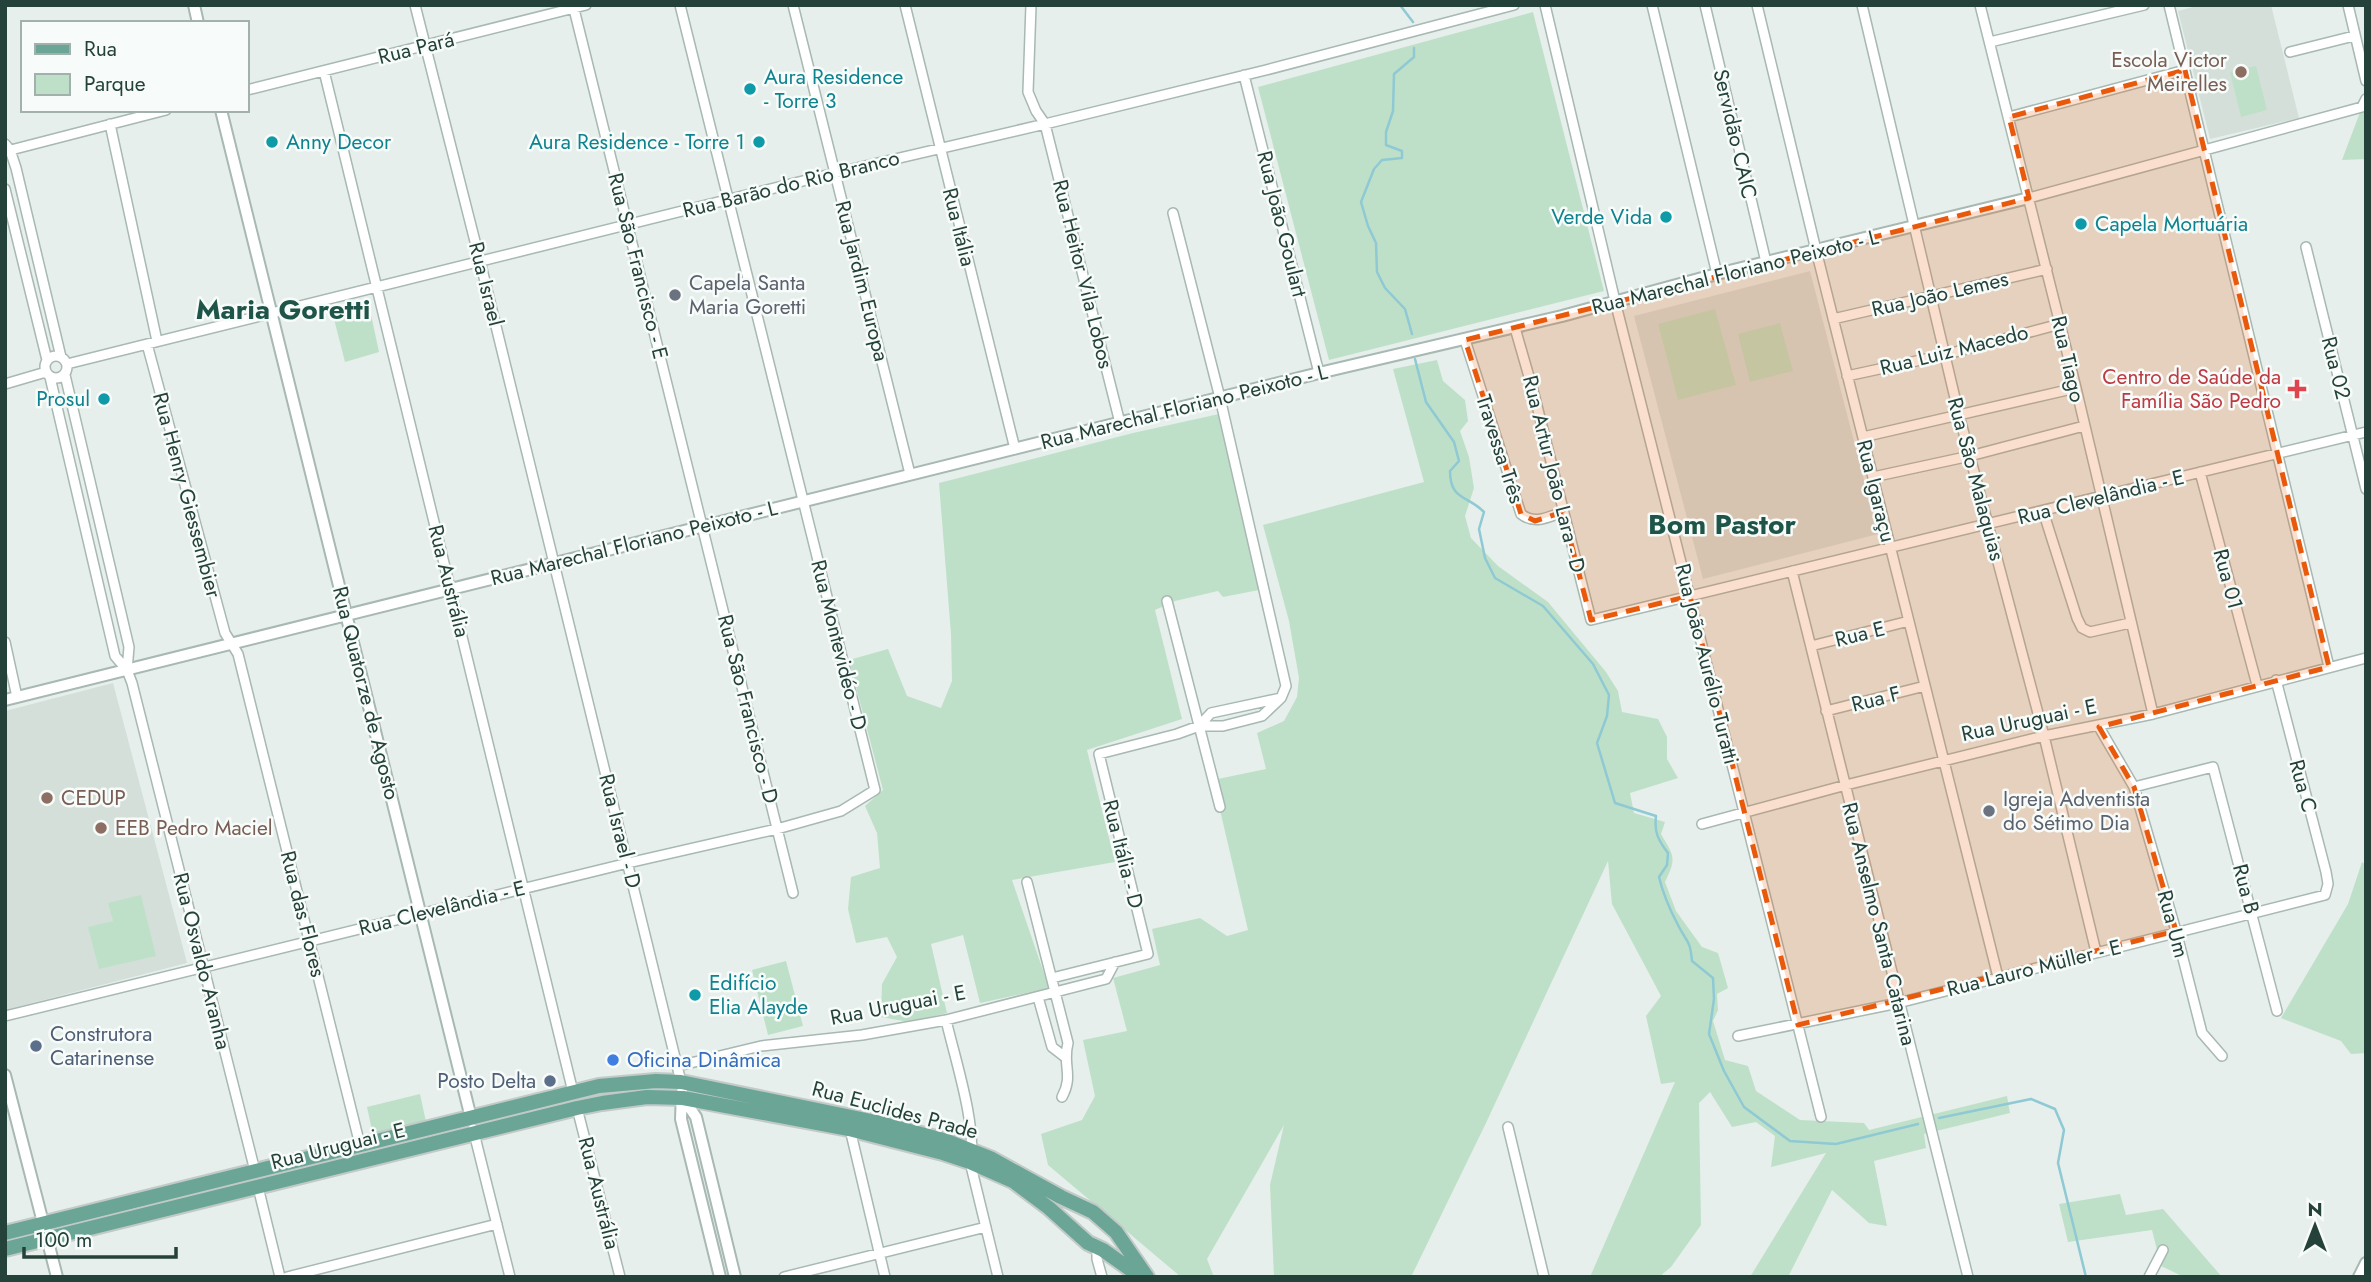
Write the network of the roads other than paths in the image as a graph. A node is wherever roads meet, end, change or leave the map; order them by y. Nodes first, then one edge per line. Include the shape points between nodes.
1 (415, 5) edge
2 (586, 5) edge
3 (680, 5) edge
4 (793, 5) edge
5 (905, 5) edge
6 (1031, 5) edge
7 (1514, 5) edge
8 (1545, 5) edge
9 (1652, 5) edge
10 (1705, 5) edge
11 (1758, 5) edge
12 (1862, 5) edge
13 (1980, 5) edge
14 (2144, 5) edge
15 (2169, 5) edge
16 (2348, 5) edge
17 (573, 7) edge
18 (2354, 36) junction
19 (1990, 42) junction
20 (425, 46) junction
21 (2290, 52) dead end
22 (2185, 70) junction
23 (324, 71) junction
24 (1244, 75) junction
25 (2366, 81) edge
26 (248, 90) edge
27 (2364, 103) edge
28 (158, 112) edge
29 (222, 112) edge
30 (2009, 117) junction
31 (110, 124) junction
32 (1045, 124) junction
33 (7, 148) edge
34 (940, 149) junction
35 (2205, 150) junction
36 (835, 173) junction
37 (5, 190) edge
38 (2029, 198) junction
39 (728, 199) junction
40 (24, 201) junction
41 (9, 205) junction
42 (1172, 213) dead end
43 (628, 224) junction
44 (1914, 227) junction
45 (2306, 247) dead end
46 (1816, 250) junction
47 (36, 253) junction
48 (21, 256) junction
49 (480, 261) junction
50 (1766, 262) junction
51 (2047, 269) junction
52 (1717, 274) junction
53 (376, 287) junction
54 (1931, 296) junction
55 (1615, 302) junction
56 (50, 309) junction
57 (35, 312) junction
58 (272, 313) junction
59 (1833, 319) junction
60 (2060, 324) junction
61 (1515, 328) junction
62 (1465, 340) junction
63 (152, 342) junction
64 (1944, 355) junction
65 (47, 360) junction
66 (64, 360) junction
67 (1319, 373) junction
68 (48, 375) junction
69 (65, 375) junction
70 (1847, 376) junction
71 (5, 384) edge
72 (2076, 388) junction
73 (1220, 398) junction
74 (1959, 415) junction
75 (1120, 423) junction
76 (2084, 426) junction
77 (2366, 432) edge
78 (2352, 435) junction
79 (1863, 437) junction
80 (1015, 449) junction
81 (2279, 453) junction
82 (1970, 456) junction
83 (2200, 472) junction
84 (910, 474) junction
85 (1873, 477) junction
86 (2366, 489) edge
87 (2101, 498) junction
88 (803, 501) junction
89 (2043, 511) junction
90 (1563, 512) junction
91 (1988, 525) junction
92 (101, 526) junction
93 (703, 526) junction
94 (85, 530) junction
95 (1891, 547) junction
96 (554, 564) junction
97 (1792, 571) junction
98 (451, 589) junction
99 (1690, 596) junction
100 (1167, 601) dead end
101 (346, 615) junction
102 (1591, 620) joint
103 (1909, 621) junction
104 (2130, 623) junction
105 (5, 642) edge
106 (232, 644) junction
107 (1811, 646) junction
108 (2366, 658) edge
109 (2329, 667) junction
110 (127, 670) junction
111 (2276, 680) junction
112 (2257, 685) junction
113 (1925, 686) junction
114 (18, 697) junction
115 (1281, 698) junction
116 (5, 700) edge
117 (1826, 711) junction
118 (2153, 714) junction
119 (1199, 726) junction
120 (2099, 727) junction
121 (2044, 736) junction
122 (1944, 761) junction
123 (1846, 785) junction
124 (2134, 787) junction
125 (874, 790) joint
126 (1220, 807) dead end
127 (1744, 813) junction
128 (1702, 824) dead end
129 (776, 828) junction
130 (628, 863) junction
131 (1027, 882) dead end
132 (524, 888) junction
133 (2327, 891) joint
134 (793, 893) dead end
135 (420, 914) junction
136 (2252, 914) junction
137 (2176, 931) junction
138 (309, 941) junction
139 (2096, 952) junction
140 (1148, 954) joint
141 (1115, 962) junction
142 (203, 966) junction
143 (1998, 977) junction
144 (1052, 978) junction
145 (1055, 992) junction
146 (1038, 997) junction
147 (1898, 1003) junction
148 (2277, 1011) dead end
149 (5, 1016) edge
150 (946, 1020) junction
151 (1798, 1025) junction
152 (1738, 1036) dead end
153 (1068, 1043) junction
154 (1052, 1047) junction
155 (2222, 1056) dead end
156 (1065, 1057) junction
157 (678, 1066) junction
158 (5, 1075) edge
159 (681, 1082) junction
160 (573, 1092) junction
161 (1062, 1097) dead end
162 (683, 1098) junction
163 (577, 1108) junction
164 (1821, 1117) dead end
165 (471, 1118) junction
166 (850, 1123) junction
167 (1507, 1128) dead end
168 (474, 1133) junction
169 (360, 1145) junction
170 (971, 1156) junction
171 (254, 1171) junction
172 (258, 1187) junction
173 (1086, 1209) junction
174 (44, 1224) junction
175 (497, 1224) junction
176 (986, 1227) junction
177 (1070, 1227) junction
178 (5, 1233) edge
179 (1119, 1236) junction
180 (47, 1239) junction
181 (5, 1249) edge
182 (1100, 1249) junction
183 (2163, 1250) dead end
184 (879, 1253) junction
185 (2366, 1263) edge
186 (57, 1277) edge
187 (280, 1277) edge
188 (287, 1277) edge
189 (510, 1277) edge
190 (620, 1277) edge
191 (720, 1277) edge
192 (735, 1277) edge
193 (784, 1277) edge
194 (885, 1277) edge
195 (998, 1277) edge
196 (1102, 1277) edge
197 (1142, 1277) edge
198 (1147, 1277) edge
199 (1544, 1277) edge
200 (1968, 1277) edge
201 (2149, 1277) edge
202 (2359, 1277) edge

1 - 20 street, Rua Israel
2 - 17 street, Rua Pará
3 - 39 street, Rua Montevidéo - D
4 - 36 street, Rua Jardim Europa
5 - 34 street, Rua Itália
6 - 32 street, Rua Heitor Vila Lobos via 1028,92
7 - 24 street, Rua Barão do Rio Branco
8 - 55 street, Rua João Aurélio Turatti
9 - 52 street
10 - 50 street, Servidão CAIC
11 - 46 street, Rua Igaraçu
12 - 44 street, Rua São Malaquias
13 - 19 street, Rua Tiago
14 - 19 street
15 - 22 street
16 - 18 street
17 - 20 street, Rua Pará
17 - 43 street, Rua São Francisco - E
18 - 21 street
18 - 25 street
19 - 30 street, Rua Tiago
20 - 23 street, Rua Pará
20 - 49 street, Rua Israel
22 - 30 street
22 - 35 street
23 - 26 street, Rua Pará
23 - 53 street, Rua Austrália
24 - 32 street, Rua Barão do Rio Branco
24 - 67 street, Rua João Goulart
27 - 35 street, Rua Marechal Floriano Peixoto - L
28 - 31 street
29 - 58 street, Rua Quatorze de Agosto
30 - 38 street, Rua Tiago
31 - 33 street
31 - 63 street, Rua Henry Giessembier
32 - 34 street, Rua Barão do Rio Branco
32 - 75 street, Rua Heitor Vila Lobos
33 - 40 street
34 - 36 street, Rua Barão do Rio Branco
34 - 80 street, Rua Itália
35 - 38 street, Rua Marechal Floriano Peixoto - L
35 - 81 street
36 - 39 street, Rua Barão do Rio Branco
36 - 84 street, Rua Jardim Europa
37 - 41 street
38 - 44 street, Rua Marechal Floriano Peixoto - L
38 - 51 street, Rua Tiago
39 - 43 street, Rua Barão do Rio Branco
39 - 88 street, Rua Montevidéo - D
40 - 41 street
40 - 47 street
41 - 48 street
42 - 73 street
43 - 49 street, Rua Barão do Rio Branco
43 - 93 street, Rua São Francisco - E
44 - 46 street, Rua Marechal Floriano Peixoto - L
44 - 54 street, Rua São Malaquias
45 - 78 street, Rua 02
46 - 50 street, Rua Marechal Floriano Peixoto - L
46 - 59 street, Rua Igaraçu
47 - 48 street
47 - 56 street
48 - 57 street
49 - 53 street, Rua Barão do Rio Branco
49 - 96 street, Rua Israel
50 - 52 street, Rua Marechal Floriano Peixoto - L
51 - 54 street, Rua João Lemes
51 - 60 street, Rua Tiago
52 - 55 street, Rua Marechal Floriano Peixoto - L
53 - 58 street, Rua Barão do Rio Branco
53 - 98 street, Rua Austrália
54 - 59 street, Rua João Lemes
54 - 64 street, Rua São Malaquias
55 - 61 street, Rua Marechal Floriano Peixoto - L
55 - 99 street, Rua João Aurélio Turatti
56 - 57 street
56 - 66 street
57 - 65 street
58 - 63 street, Rua Barão do Rio Branco
58 - 101 street, Rua Quatorze de Agosto
59 - 70 street, Rua Igaraçu
60 - 64 street, Rua Luiz Macedo
60 - 72 street, Rua Tiago
61 - 62 street, Rua Marechal Floriano Peixoto - L
61 - 90 street, Rua Artur João Lara - D
62 - 67 street, Rua Marechal Floriano Peixoto - L
62 - 90 street, Travessa Três via 1521,514 1535,521
63 - 66 street, Rua Barão do Rio Branco
63 - 106 street, Rua Henry Giessembier via 225,634
64 - 70 street, Rua Luiz Macedo
64 - 74 street, Rua São Malaquias
65 - 66 street
65 - 68 street
66 - 69 street
67 - 73 street, Rua Marechal Floriano Peixoto - L
68 - 69 street
68 - 71 street
68 - 94 street, Rua Osvaldo Aranha
69 - 92 street, Rua Osvaldo Aranha
70 - 79 street, Rua Igaraçu
72 - 74 street
72 - 76 street, Rua Tiago
73 - 75 street, Rua Marechal Floriano Peixoto - L
73 - 115 street via 1285,678
74 - 79 street
74 - 82 street, Rua São Malaquias
75 - 80 street, Rua Marechal Floriano Peixoto - L
76 - 82 street
76 - 87 street, Rua Tiago
77 - 78 street, Rua Clevelândia - E
78 - 81 street, Rua Clevelândia - E
78 - 86 street, Rua 02
79 - 85 street, Rua Igaraçu
80 - 84 street, Rua Marechal Floriano Peixoto - L
81 - 83 street, Rua Clevelândia - E
81 - 109 street
82 - 85 street
82 - 91 street, Rua São Malaquias
83 - 87 street, Rua Clevelândia - E
83 - 112 street, Rua 01
84 - 88 street, Rua Marechal Floriano Peixoto - L
85 - 95 street, Rua Igaraçu
87 - 89 street, Rua Clevelândia - E
87 - 104 street, Rua Tiago
88 - 93 street, Rua Marechal Floriano Peixoto - L
88 - 125 street, Rua Montevidéo - D
89 - 91 street, Rua Clevelândia - E
89 - 104 street via 2082,628 2090,632
90 - 102 street, Rua Artur João Lara - D
91 - 95 street, Rua Clevelândia - E
91 - 121 street, Rua São Malaquias
92 - 94 street
92 - 110 street, Rua Osvaldo Aranha via 130,648
93 - 96 street, Rua Marechal Floriano Peixoto - L
93 - 129 street, Rua São Francisco - D
94 - 110 street, Rua Osvaldo Aranha via 115,656
95 - 97 street, Rua Clevelândia - E
95 - 103 street, Rua Igaraçu
96 - 98 street, Rua Marechal Floriano Peixoto - L
96 - 130 street, Rua Israel - D
97 - 99 street, Rua Clevelândia - E
97 - 107 street, Rua Anselmo Santa Catarina
98 - 101 street, Rua Marechal Floriano Peixoto - L
98 - 132 street, Rua Austrália
99 - 102 street, Rua Clevelândia - E
99 - 127 street, Rua João Aurélio Turatti
100 - 119 street
101 - 106 street, Rua Marechal Floriano Peixoto - L
101 - 135 street, Rua Quatorze de Agosto
103 - 107 street, Rua E
103 - 113 street, Rua Igaraçu
104 - 118 street, Rua Tiago
105 - 114 street
106 - 110 street, Rua Marechal Floriano Peixoto - L
106 - 138 street, Rua das Flores
107 - 117 street, Rua Anselmo Santa Catarina
108 - 109 street, Rua Uruguai - E
109 - 111 street, Rua Uruguai - E
110 - 114 street, Rua Marechal Floriano Peixoto - L
110 - 142 street, Rua Osvaldo Aranha
111 - 112 street, Rua Uruguai - E
111 - 133 street, Rua C
112 - 118 street, Rua Uruguai - E
113 - 117 street, Rua F
113 - 122 street, Rua Igaraçu
114 - 116 street, Rua Marechal Floriano Peixoto - L
115 - 119 street via 1211,713
115 - 119 street via 1262,716 1223,726
117 - 123 street, Rua Anselmo Santa Catarina
118 - 120 street, Rua Uruguai - E
119 - 126 street
119 - 140 street, Rua Itália - D via 1099,754
120 - 121 street, Rua Uruguai - E
120 - 124 street, Rua Um
121 - 122 street, Rua Uruguai - E
121 - 139 street, Rua São Malaquias
122 - 123 street, Rua Uruguai - E
122 - 143 street, Rua Igaraçu
123 - 127 street, Rua Uruguai - E
123 - 147 street, Rua Anselmo Santa Catarina
124 - 136 street, Rua B via 2213,767
124 - 137 street, Rua Um
125 - 129 street, Rua Clevelândia - E via 841,811
127 - 128 street, Rua Uruguai - E
127 - 151 street, Rua João Aurélio Turatti
129 - 130 street, Rua Clevelândia - E
129 - 134 street, Rua São Francisco - D
130 - 132 street, Rua Clevelândia - E
130 - 157 street, Rua Israel - D
131 - 144 street
132 - 135 street, Rua Clevelândia - E
132 - 160 street, Rua Austrália
133 - 136 street, Rua Lauro Müller - E
135 - 138 street, Rua Clevelândia - E
135 - 165 street, Rua Quatorze de Agosto
136 - 137 street, Rua Lauro Müller - E
136 - 148 street, Rua B
137 - 139 street, Rua Lauro Müller - E
137 - 155 street, Rua Um via 2202,1034
138 - 142 street, Rua Clevelândia - E
138 - 169 street, Rua das Flores
139 - 143 street, Rua Lauro Müller - E
140 - 141 street, Rua Uruguai - E
141 - 144 street, Rua Uruguai - E
141 - 145 street, Rua Uruguai - E via 1106,979
142 - 149 street, Rua Clevelândia - E
142 - 171 street, Rua Osvaldo Aranha
143 - 147 street, Rua Lauro Müller - E
144 - 145 street
145 - 146 street, Rua Uruguai - E
145 - 153 street
146 - 150 street, Rua Uruguai - E
146 - 154 street
147 - 151 street, Rua Lauro Müller - E
147 - 200 street, Rua Anselmo Santa Catarina
150 - 157 street, Rua Uruguai - E via 761,1046
150 - 170 street via 971,1129
151 - 152 street, Rua Lauro Müller - E
151 - 164 street, Rua João Aurélio Turatti
153 - 154 street
153 - 156 street
154 - 156 street
156 - 161 street via 1069,1081
157 - 159 street, Rua Israel - D
158 - 174 street
159 - 160 main road, Rua Uruguai - E via 626,1083
159 - 162 street, Rua Israel - D
159 - 166 main road, Rua Euclides Prade
160 - 165 main road, Rua Uruguai - E
162 - 163 main road, Rua Uruguai - E via 625,1099
162 - 166 main road, Rua Euclides Prade
162 - 191 street, Rua Israel - D via 681,1119
162 - 192 street, Rua Israel - D via 696,1117
163 - 168 main road, Rua Uruguai - E
163 - 190 street, Rua Austrália
165 - 168 street, Rua Quatorze de Agosto
165 - 169 main road, Rua Uruguai - E
166 - 170 main road, Rua Euclides Prade
166 - 184 street
167 - 199 street
168 - 172 main road, Rua Uruguai - E
168 - 175 street, Rua Quatorze de Agosto
169 - 171 main road, Rua Uruguai - E
170 - 173 main road, Rua Euclides Prade via 1002,1164
170 - 176 street
170 - 177 main road, Rua Euclides Prade via 1013,1181
171 - 174 main road, Rua Uruguai - E
172 - 180 main road, Rua Uruguai - E
172 - 187 street
173 - 177 main road via 1073,1211
173 - 179 main road, Rua Euclides Prade
174 - 178 main road, Rua Uruguai - E
174 - 180 street
175 - 188 street
175 - 189 street, Rua Quatorze de Agosto
176 - 184 street
176 - 195 street
177 - 182 main road, Rua Euclides Prade
179 - 182 main road via 1116,1249
179 - 198 main road, Rua Euclides Prade
180 - 181 main road, Rua Uruguai - E
180 - 186 street
182 - 196 street via 1097,1259
182 - 197 main road, Rua Euclides Prade
183 - 201 street
184 - 193 street
184 - 194 street
185 - 202 street

